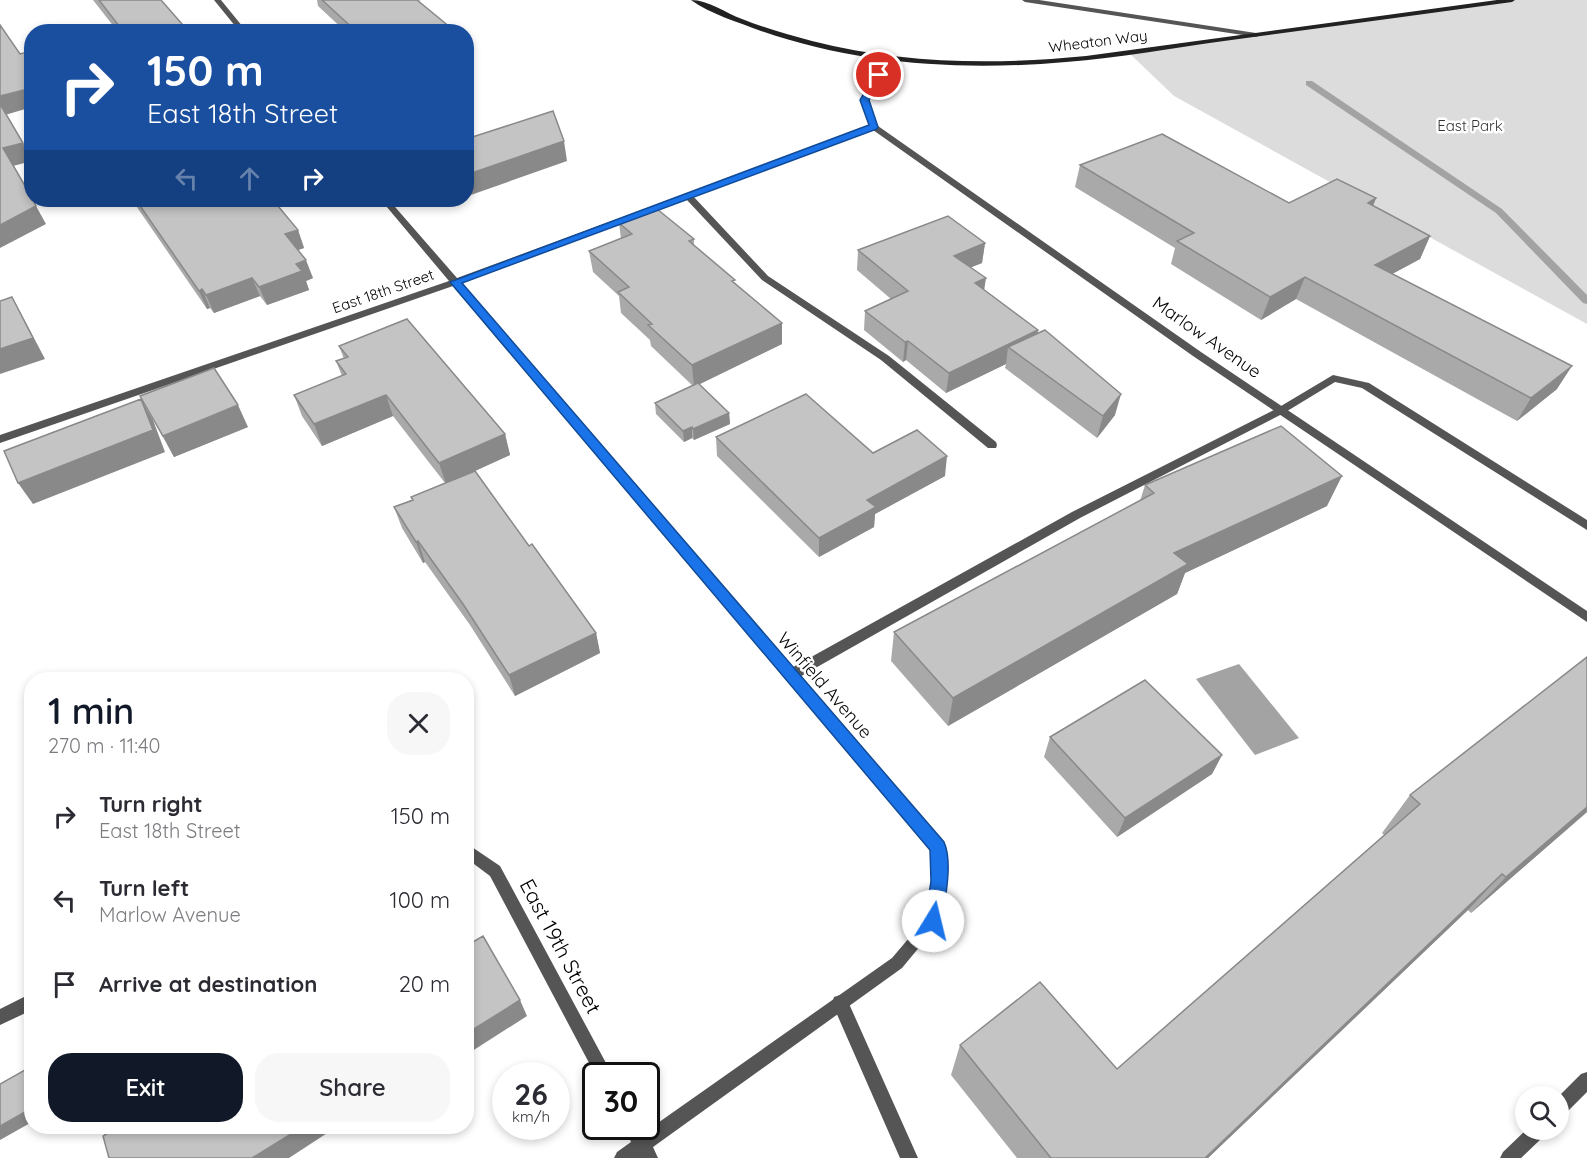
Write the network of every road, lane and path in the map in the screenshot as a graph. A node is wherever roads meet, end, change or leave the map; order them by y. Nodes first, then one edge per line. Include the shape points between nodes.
1 (218, 0) edge
2 (694, 0) edge
3 (1025, 0) edge
4 (1512, 0) edge
5 (238, 24) edge
6 (1256, 35) junction
7 (889, 57) junction
8 (874, 127) junction
9 (689, 196) junction
10 (392, 207) edge
11 (455, 282) junction
12 (1280, 411) junction
13 (0, 440) edge
14 (992, 445) dead end
15 (1587, 526) edge
16 (1587, 617) edge
17 (791, 675) junction
18 (474, 855) edge
19 (840, 1003) junction
20 (24, 1005) edge
21 (0, 1017) edge
22 (597, 1062) edge
23 (1587, 1080) edge
24 (1569, 1098) edge
25 (1528, 1140) edge
26 (646, 1152) edge
27 (623, 1158) edge
28 (909, 1158) edge
29 (1509, 1158) edge

1 - 5 street
2 - 7 main road, Wheaton Way via 746,25 797,41
3 - 6 street
4 - 6 main road, Wheaton Way
6 - 7 main road, Wheaton Way via 1065,60 976,62
7 - 8 street via 864,100
8 - 9 street, East 18th Street
8 - 12 street, Marlow Avenue
9 - 11 street, East 18th Street
9 - 14 street via 765,278 885,357
10 - 11 street, Winfield Avenue
11 - 13 street, East 18th Street
11 - 17 street, Winfield Avenue
12 - 15 street via 1333,378 1365,386
12 - 16 street, Marlow Avenue
12 - 17 street via 1076,515
17 - 19 street, Winfield Avenue via 938,847 939,881 933,921 897,963
18 - 22 street, East 19th Street via 495,871
19 - 26 street, Winfield Avenue
19 - 28 street
20 - 21 street
23 - 24 street
25 - 29 street
26 - 27 street, Winfield Avenue

